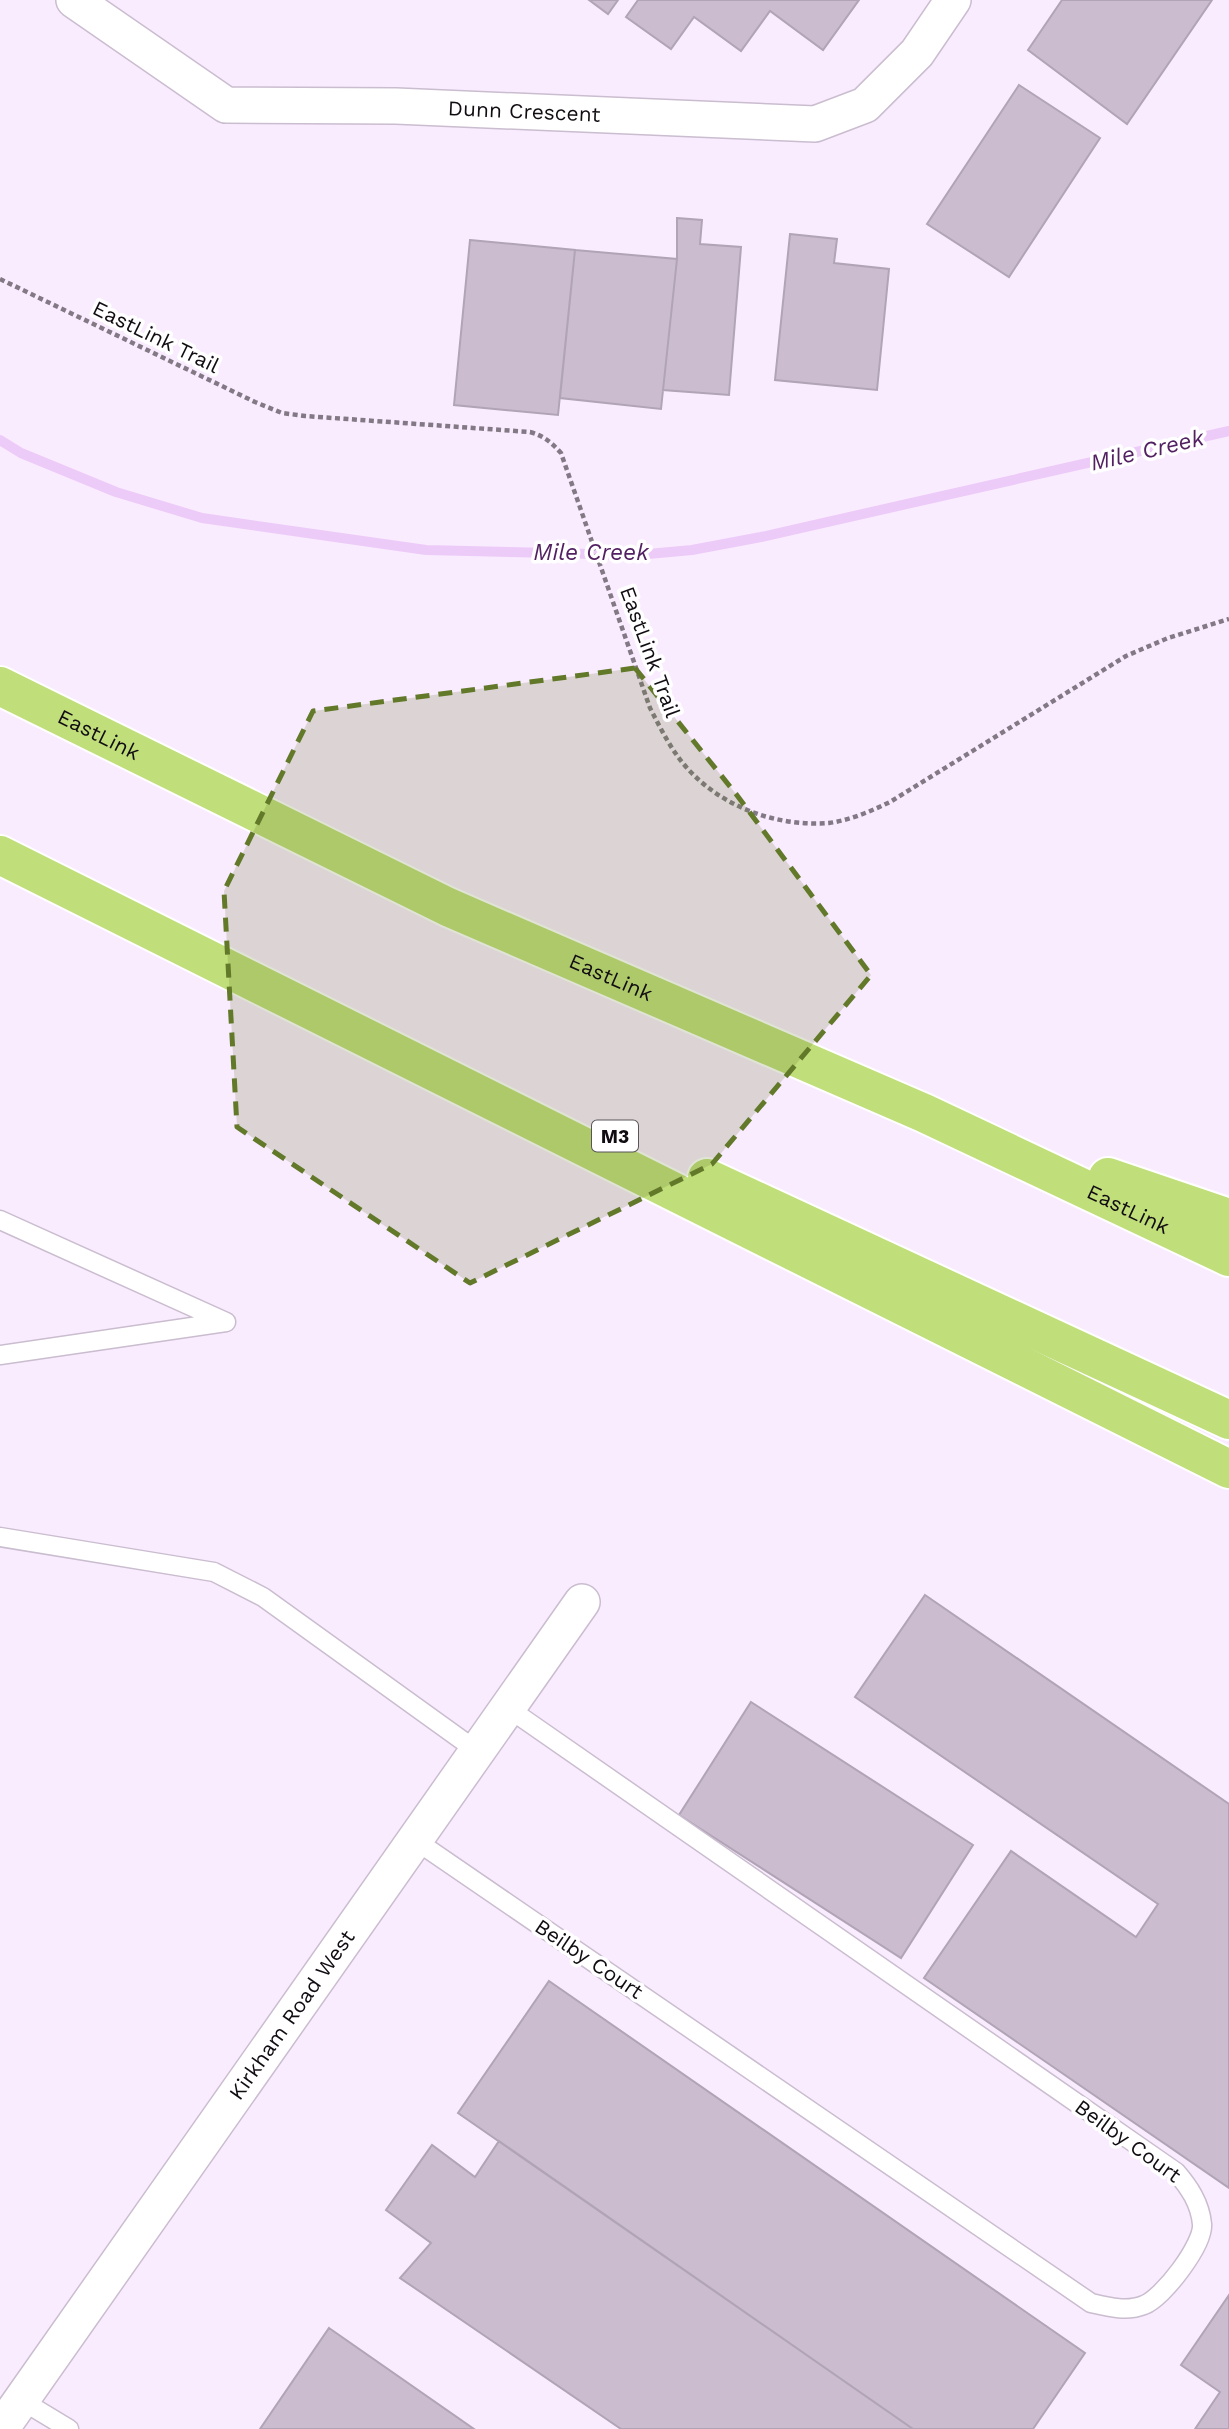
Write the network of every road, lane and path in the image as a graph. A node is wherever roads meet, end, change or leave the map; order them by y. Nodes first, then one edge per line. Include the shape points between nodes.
1 (75, 0) edge
2 (953, 0) edge
3 (0, 279) edge
4 (1229, 619) edge
5 (0, 686) edge
6 (0, 853) edge
7 (924, 1114) junction
8 (1229, 1218) edge
9 (0, 1220) edge
10 (1229, 1257) edge
11 (0, 1355) edge
12 (1229, 1420) edge
13 (1229, 1469) edge
14 (0, 1537) edge
15 (582, 1602) dead end
16 (508, 1708) junction
17 (477, 1751) junction
18 (415, 1840) junction
19 (21, 2400) junction
20 (1, 2429) edge
21 (69, 2429) edge

1 - 2 street, Dunn Crescent via 226,105 396,106 815,124 865,105 917,53
3 - 4 path, EastLink Trail via 282,413 541,435 561,453 650,708 666,739 685,766 724,800 777,819 806,823 861,816 1126,656
5 - 7 highway, EastLink via 449,906
6 - 12 highway, M3
6 - 13 highway
7 - 8 highway
7 - 10 highway, EastLink
9 - 11 lane via 226,1322
14 - 17 lane via 214,1572 262,1597
15 - 16 street, Kirkham Road West
16 - 17 street, Kirkham Road West
16 - 18 lane, Beilby Court via 1176,2172 1193,2191 1203,2226 1198,2245 1160,2294 1144,2305 1115,2309 1091,2303
17 - 18 street, Kirkham Road West
18 - 19 street, Kirkham Road West
19 - 20 street, Kirkham Road West
19 - 21 lane

